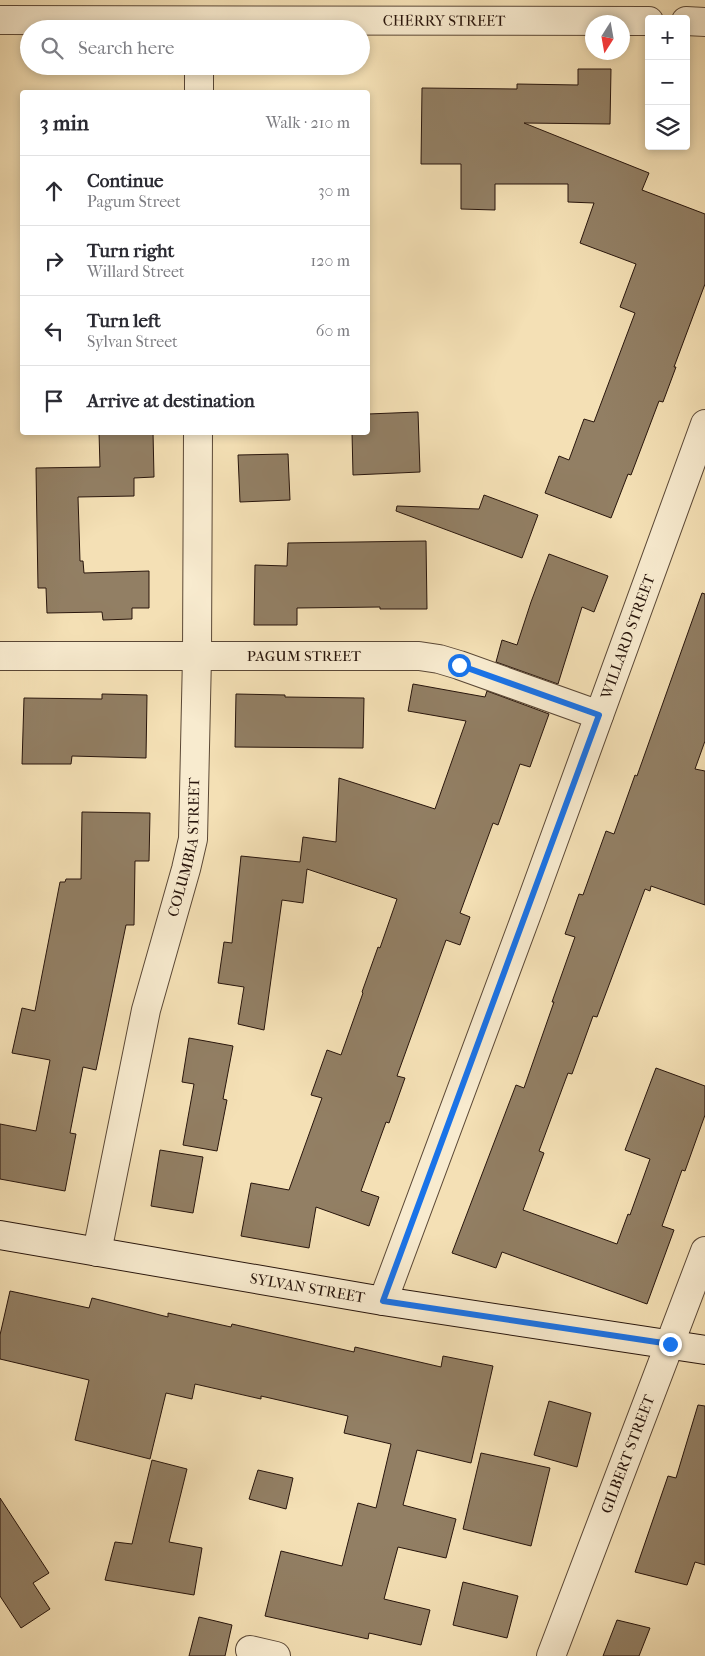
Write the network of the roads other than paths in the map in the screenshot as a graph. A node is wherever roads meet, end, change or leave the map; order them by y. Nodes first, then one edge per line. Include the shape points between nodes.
1 (199, 16) edge
2 (0, 20) edge
3 (645, 21) edge
4 (690, 21) edge
5 (705, 22) edge
6 (199, 75) edge
7 (199, 90) edge
8 (705, 424) edge
9 (198, 435) edge
10 (0, 656) edge
11 (197, 656) junction
12 (599, 715) junction
13 (0, 1236) edge
14 (705, 1251) edge
15 (97, 1252) junction
16 (383, 1301) junction
17 (670, 1344) junction
18 (705, 1350) edge
19 (250, 1650) dead end
20 (276, 1656) edge
21 (551, 1656) edge

1 - 2 street, CHERRY STREET
1 - 3 street, CHERRY STREET
4 - 5 street
6 - 7 street
8 - 12 street, WILLARD STREET
9 - 11 street, COLUMBIA STREET
10 - 11 street, PAGUM STREET
11 - 12 street, PAGUM STREET via 419,656 459,665
11 - 15 street, COLUMBIA STREET via 193,839 146,1010
12 - 16 street, WILLARD STREET
13 - 15 street, SYLVAN STREET
14 - 17 street, GILBERT STREET
15 - 16 street, SYLVAN STREET
16 - 17 street, SYLVAN STREET
17 - 18 street, SYLVAN STREET
17 - 21 street, GILBERT STREET
19 - 20 street

